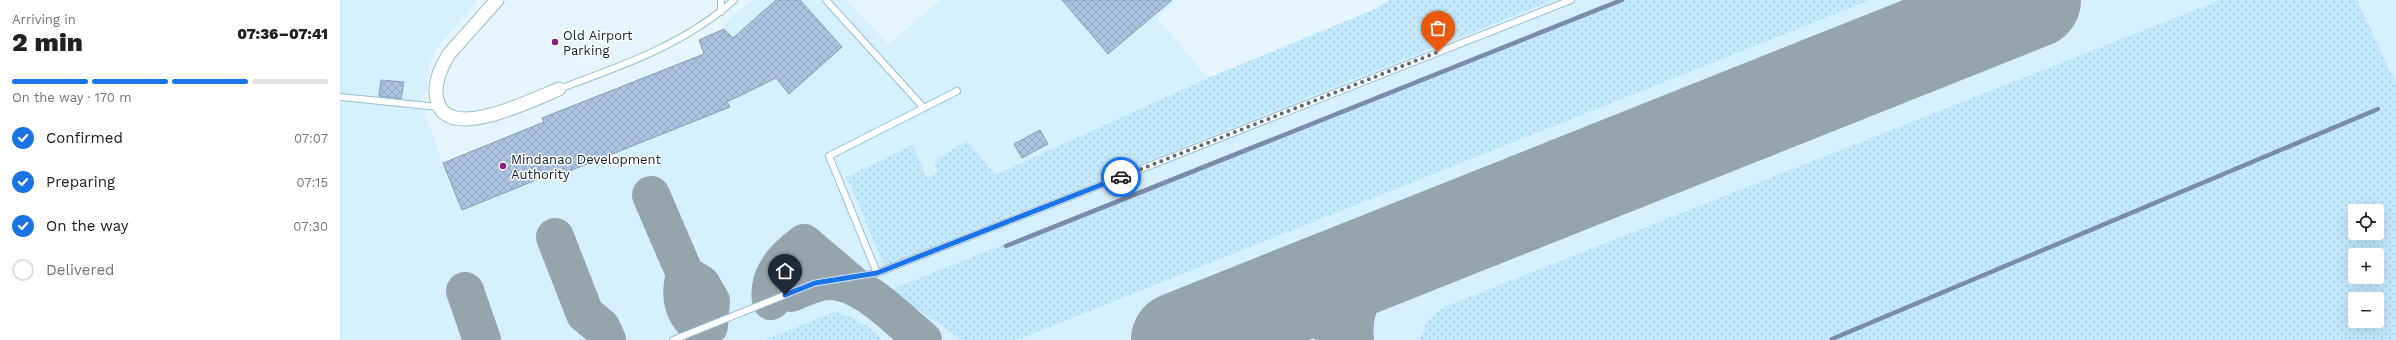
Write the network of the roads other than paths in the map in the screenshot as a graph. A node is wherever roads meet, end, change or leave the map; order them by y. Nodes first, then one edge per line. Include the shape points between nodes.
1 (497, 0) edge
2 (721, 0) edge
3 (734, 0) edge
4 (826, 0) edge
5 (1571, 0) edge
6 (721, 12) junction
7 (559, 90) joint
8 (957, 91) dead end
9 (340, 98) edge
10 (439, 107) junction
11 (924, 108) junction
12 (877, 273) junction
13 (673, 340) edge

1 - 10 street via 448,54 436,86
2 - 6 lane
3 - 6 lane
4 - 11 lane
5 - 12 lane
6 - 7 lane via 661,49
7 - 10 street via 484,118 471,120 453,117
8 - 11 lane
9 - 10 lane
11 - 12 lane via 829,156
12 - 13 lane via 815,283

